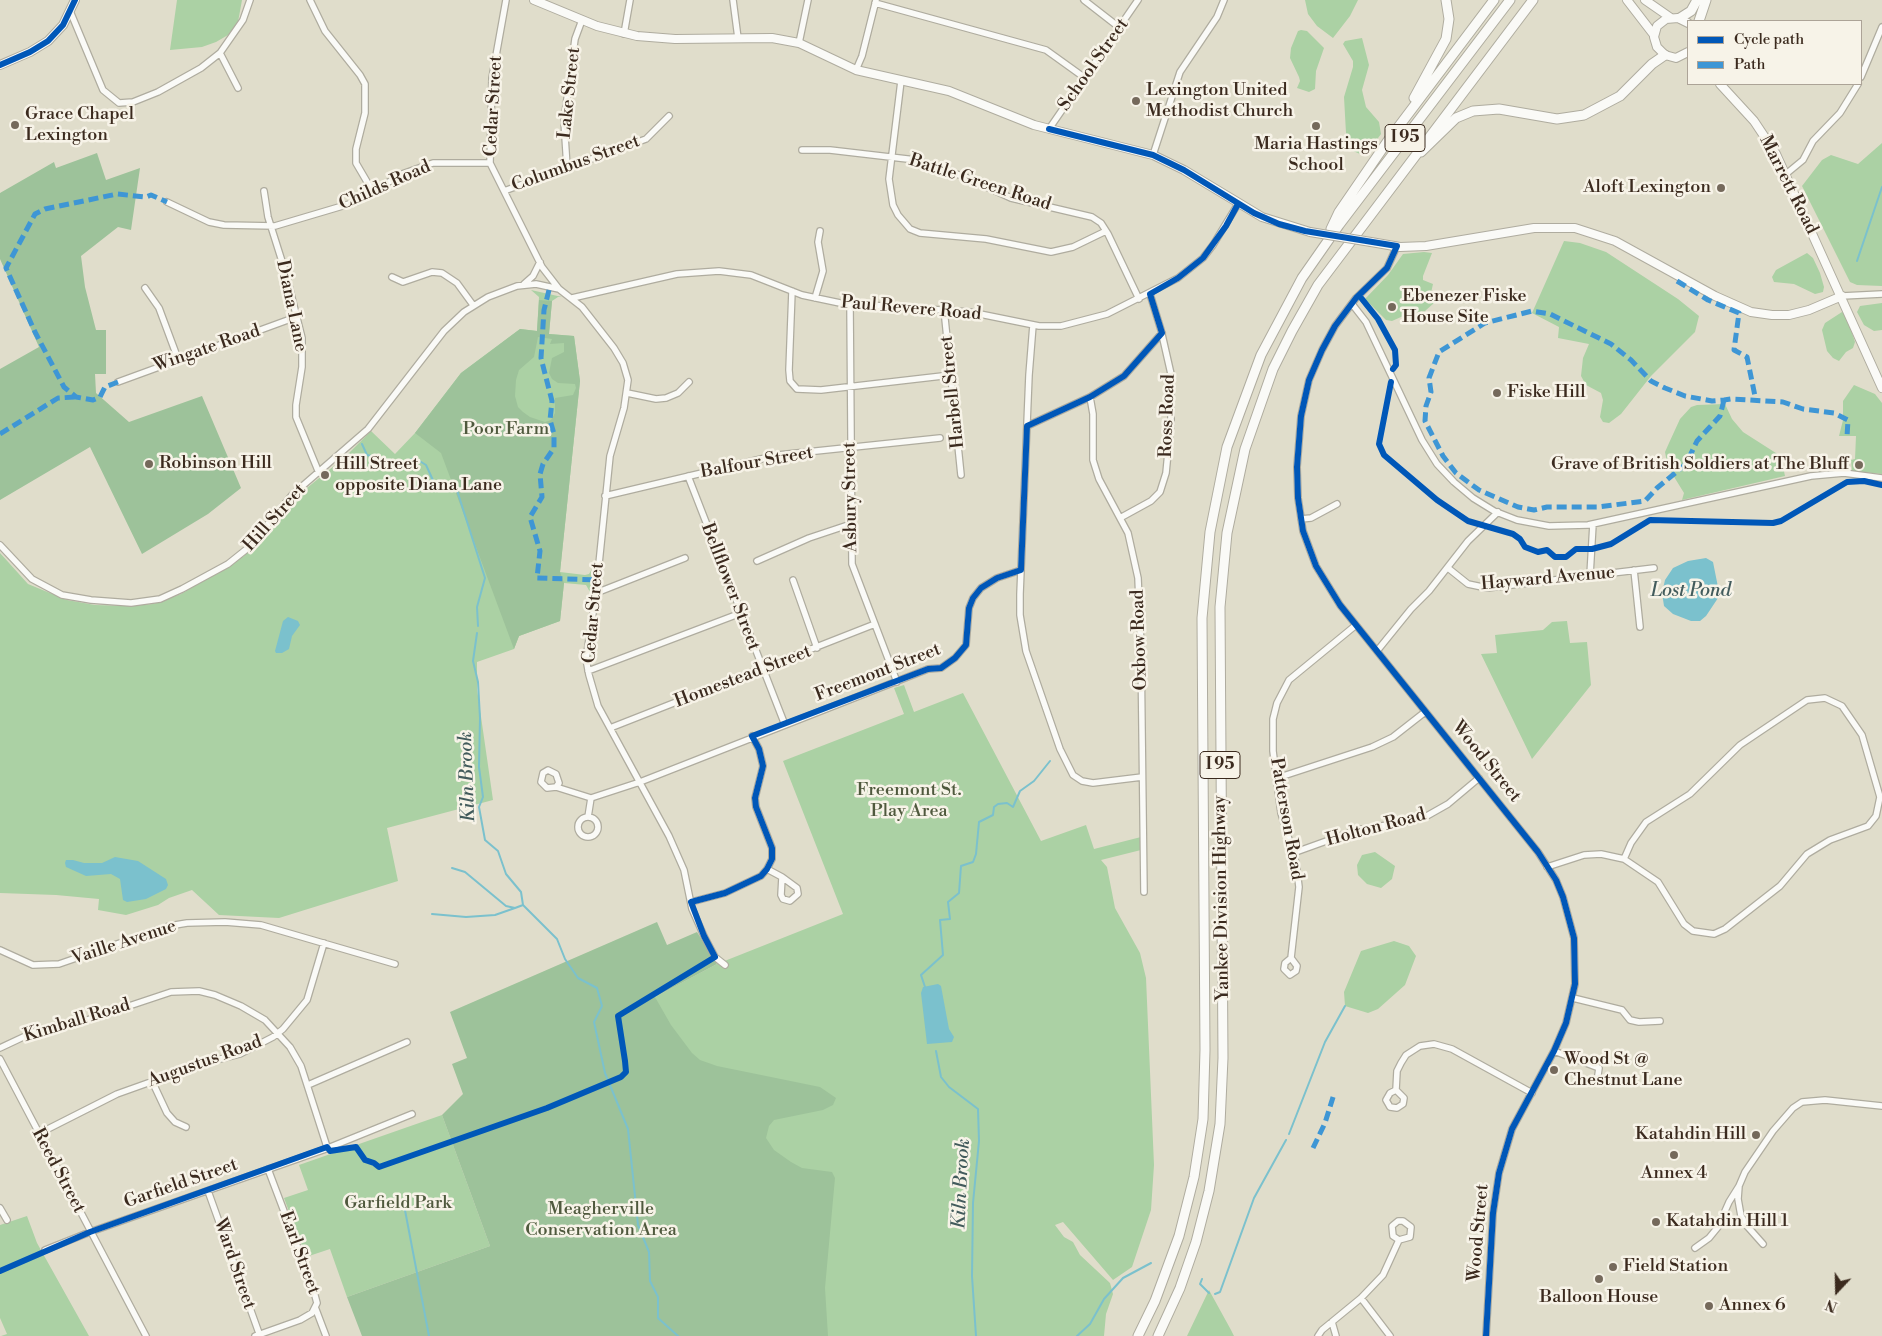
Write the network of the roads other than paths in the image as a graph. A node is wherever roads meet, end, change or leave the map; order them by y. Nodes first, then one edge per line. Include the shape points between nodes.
1 (75, 0) edge
2 (250, 0) edge
3 (310, 0) edge
4 (506, 0) edge
5 (534, 0) edge
6 (630, 0) edge
7 (733, 0) edge
8 (808, 0) edge
9 (1084, 0) edge
10 (1138, 0) edge
11 (1224, 0) edge
12 (1446, 0) edge
13 (1494, 0) edge
14 (1510, 0) edge
15 (1533, 0) edge
16 (1628, 0) edge
17 (1645, 0) edge
18 (1703, 1) edge
19 (875, 2) edge
20 (70, 11) junction
21 (582, 20) junction
22 (1680, 20) edge
23 (1701, 20) edge
24 (1882, 27) edge
25 (1120, 28) junction
26 (624, 34) junction
27 (1654, 35) junction
28 (738, 38) junction
29 (799, 43) junction
30 (1687, 52) edge
31 (220, 53) junction
32 (1665, 55) junction
33 (0, 66) edge
34 (856, 70) junction
35 (1862, 75) edge
36 (1086, 78) junction
37 (902, 81) junction
38 (1721, 85) edge
39 (1857, 85) edge
40 (238, 88) dead end
41 (669, 116) dead end
42 (1400, 125) junction
43 (1049, 129) junction
44 (802, 150) dead end
45 (1153, 155) junction
46 (892, 156) junction
47 (1409, 162) junction
48 (490, 163) junction
49 (567, 167) junction
50 (1786, 174) junction
51 (264, 190) dead end
52 (504, 191) junction
53 (373, 192) junction
54 (167, 202) dead end
55 (1238, 204) junction
56 (272, 226) junction
57 (820, 231) dead end
58 (1106, 231) junction
59 (1396, 246) junction
60 (1322, 247) junction
61 (540, 262) junction
62 (392, 277) dead end
63 (524, 284) junction
64 (145, 288) dead end
65 (559, 289) junction
66 (792, 291) junction
67 (1150, 294) junction
68 (1882, 294) edge
69 (1842, 296) junction
70 (572, 298) junction
71 (815, 298) junction
72 (1140, 299) junction
73 (850, 304) junction
74 (1352, 304) junction
75 (473, 305) junction
76 (944, 309) junction
77 (296, 317) junction
78 (1033, 325) junction
79 (1162, 333) junction
80 (178, 359) junction
81 (951, 375) junction
82 (118, 382) dead end
83 (689, 382) dead end
84 (850, 386) junction
85 (1882, 388) edge
86 (627, 393) junction
87 (1090, 397) junction
88 (1027, 426) junction
89 (940, 438) dead end
90 (850, 448) junction
91 (319, 473) junction
92 (688, 476) junction
93 (961, 476) dead end
94 (1882, 478) edge
95 (605, 496) junction
96 (1336, 504) dead end
97 (1498, 512) junction
98 (1120, 518) junction
99 (1301, 519) junction
100 (851, 524) junction
101 (1593, 524) junction
102 (0, 545) edge
103 (685, 558) dead end
104 (756, 561) dead end
105 (1448, 568) junction
106 (1654, 568) dead end
107 (1021, 570) junction
108 (1634, 570) junction
109 (1590, 575) junction
110 (793, 580) dead end
111 (596, 593) junction
112 (741, 613) junction
113 (875, 624) junction
114 (1356, 625) junction
115 (1640, 627) dead end
116 (817, 648) junction
117 (1377, 651) junction
118 (762, 669) junction
119 (588, 671) junction
120 (898, 682) junction
121 (1425, 712) junction
122 (785, 725) junction
123 (610, 728) junction
124 (752, 736) junction
125 (1142, 777) junction
126 (1277, 778) junction
127 (1479, 778) junction
128 (640, 782) junction
129 (556, 787) dead end
130 (591, 798) junction
131 (588, 817) dead end
132 (1293, 853) junction
133 (1624, 860) junction
134 (1547, 867) junction
135 (767, 869) junction
136 (782, 877) dead end
137 (1144, 892) dead end
138 (691, 902) junction
139 (324, 943) junction
140 (0, 950) edge
141 (1291, 958) dead end
142 (396, 964) dead end
143 (724, 965) dead end
144 (1573, 998) junction
145 (1660, 1021) dead end
146 (278, 1033) junction
147 (407, 1042) dead end
148 (0, 1048) edge
149 (1554, 1051) junction
150 (0, 1059) edge
151 (152, 1081) junction
152 (1597, 1082) dead end
153 (308, 1086) junction
154 (1396, 1090) dead end
155 (1532, 1093) junction
156 (1882, 1106) edge
157 (412, 1114) dead end
158 (186, 1127) dead end
159 (38, 1134) junction
160 (327, 1147) junction
161 (268, 1169) junction
162 (1739, 1186) junction
163 (208, 1191) junction
164 (0, 1208) edge
165 (7, 1220) dead end
166 (90, 1232) junction
167 (1399, 1240) dead end
168 (1763, 1244) dead end
169 (1695, 1248) dead end
170 (45, 1250) dead end
171 (1361, 1298) junction
172 (315, 1308) junction
173 (1332, 1322) junction
174 (146, 1336) edge
175 (258, 1336) edge
176 (326, 1336) edge
177 (1138, 1336) edge
178 (1158, 1336) edge
179 (1318, 1336) edge
180 (1336, 1336) edge
181 (1390, 1336) edge
182 (1486, 1336) edge

1 - 20 main road
2 - 31 street via 243,20
3 - 53 street via 325,30 365,84 365,113 356,163
4 - 48 street, Cedar Street via 492,78
5 - 21 main road
6 - 26 street
7 - 28 street
8 - 29 street
9 - 25 street
10 - 25 street, School Street
11 - 45 street via 1217,17 1180,72
12 - 42 highway via 1449,22 1445,42
13 - 42 highway
14 - 60 highway, Yankee Division Highway / I 95
15 - 47 highway, Yankee Division Highway / I 95
16 - 27 main road
17 - 22 main road
18 - 22 highway
18 - 23 highway
19 - 34 street
19 - 36 street via 1046,50
20 - 31 street via 103,90 119,103 133,102 158,92 201,68
20 - 33 main road via 63,25 48,41
21 - 26 main road
21 - 49 street, Lake Street via 575,39 564,122
22 - 27 main road via 1659,24
24 - 35 street
25 - 36 street, School Street
26 - 28 main road via 649,38
27 - 32 main road via 1657,47
28 - 29 main road via 772,38
29 - 34 main road
30 - 32 main road via 1676,58
31 - 40 street
32 - 47 highway via 1624,93 1584,115 1557,119 1499,109 1473,110 1456,118
34 - 37 main road
36 - 43 street, School Street
37 - 43 main road via 949,91
37 - 46 street
38 - 50 main road, Marrett Road via 1754,121
39 - 50 street via 1840,113 1813,141 1803,160
41 - 49 street, Columbus Street via 646,139
42 - 60 highway via 1338,212
43 - 45 main road
44 - 46 street, Battle Green Road
45 - 55 main road
46 - 58 street, Battle Green Road via 939,167 1011,198 1092,217
46 - 58 street via 889,179 893,206 904,224 920,233 986,239 1051,252 1062,251
47 - 178 highway, Yankee Division Highway / I 95 via 1330,267 1296,322 1261,399 1237,480 1225,549 1220,607 1223,1048 1220,1124 1198,1236 1180,1288
48 - 52 street, Cedar Street
48 - 53 street, Childs Road via 433,163 402,174
49 - 52 street, Columbus Street
50 - 69 main road, Marrett Road
51 - 56 street, Diana Lane
52 - 61 street, Cedar Street
53 - 56 street, Childs Road via 356,202
54 - 56 street, Childs Road via 216,223 240,227
55 - 59 main road, bridge via 1274,223
55 - 67 street, Paul Revere Road via 1203,258
56 - 77 street, Diana Lane
57 - 71 street via 818,242 823,271
58 - 72 street, Battle Green Road
59 - 69 main road via 1438,245 1534,228 1575,228 1615,241 1751,312 1790,315
59 - 74 street, Wood Street via 1384,271
60 - 177 highway, Yankee Division Highway / I 95 via 1285,306 1256,365 1227,447 1212,515 1201,634 1203,1119 1194,1177 1179,1236
61 - 63 street via 533,276
61 - 65 street, Cedar Street
62 - 75 street via 403,282 432,272 442,273 457,283
63 - 65 street, Hill Street
63 - 75 street, Hill Street
64 - 80 street via 159,308
65 - 70 street, Cedar Street
66 - 70 street, Paul Revere Road via 751,275 704,271
66 - 71 street, Paul Revere Road
66 - 84 street via 790,382 802,390
67 - 72 street, Paul Revere Road
67 - 79 street, Ross Road
68 - 69 street
69 - 85 main road, Marrett Road
70 - 86 street, Cedar Street via 620,357 628,380
71 - 73 street, Paul Revere Road
72 - 78 street, Paul Revere Road via 1088,321 1061,326
73 - 76 street, Paul Revere Road
73 - 84 street, Asbury Street
74 - 97 street via 1366,322 1432,456 1460,488
74 - 99 street, Wood Street via 1322,350 1305,394 1297,467
75 - 91 street, Hill Street via 446,329 368,428
76 - 78 street, Paul Revere Road
76 - 81 street, Harbell Street
77 - 80 street, Wingate Road
77 - 91 street, Diana Lane via 303,353 296,417
78 - 88 street
79 - 87 street via 1124,376
79 - 98 street, Ross Road via 1172,387 1164,484 1151,501
80 - 82 street, Wingate Road
81 - 84 street
81 - 93 street, Harbell Street
83 - 86 street via 678,393 666,398
84 - 90 street, Asbury Street
86 - 95 street, Cedar Street via 610,456
87 - 88 street
87 - 98 street, Oxbow Road via 1093,460 1099,479
88 - 107 street
89 - 90 street, Balfour Street
90 - 92 street, Balfour Street via 778,455
90 - 100 street, Asbury Street
91 - 102 street, Hill Street via 292,495 239,557 160,599 131,603 62,595 32,580
92 - 95 street, Balfour Street
92 - 112 street, Bellflower Street
94 - 101 street via 1844,473 1811,476
95 - 111 street, Cedar Street
96 - 99 street via 1311,518
97 - 101 street via 1544,526
97 - 105 street via 1469,539
98 - 125 street, Oxbow Road via 1132,545 1138,578
99 - 114 street, Wood Street via 1307,545 1318,570
100 - 104 street
100 - 113 street, Asbury Street via 852,564
101 - 109 street
103 - 111 street
105 - 109 street, Hayward Avenue via 1470,585 1487,588
105 - 117 street
106 - 108 street, Hayward Avenue
107 - 120 street, Freemont Street via 997,578 981,588 973,598 966,645 955,658 941,668 928,669
107 - 125 street via 1020,615 1026,651 1069,770 1082,782
108 - 109 street, Hayward Avenue
108 - 115 street
110 - 116 street
111 - 119 street, Cedar Street via 586,659
112 - 118 street, Bellflower Street
112 - 119 street
113 - 116 street, Homestead Street
113 - 120 street, Asbury Street
114 - 117 street, Wood Street
114 - 126 street, Patterson Road via 1305,665 1282,691 1273,719
116 - 118 street, Homestead Street
117 - 121 street, Wood Street
118 - 122 street, Bellflower Street
118 - 123 street, Homestead Street
119 - 123 street, Cedar Street via 598,706
120 - 122 street, Freemont Street
121 - 126 street via 1393,737 1372,747
121 - 127 street, Wood Street
122 - 124 street, Freemont Street
123 - 128 street, Cedar Street
124 - 128 street, Freemont Street
124 - 135 street via 763,766 756,807 772,848 772,859
125 - 137 street, Oxbow Road
126 - 132 street, Patterson Road
127 - 132 street, Holton Road via 1448,804 1425,817 1357,830
127 - 134 street, Wood Street
128 - 130 street, Freemont Street
128 - 138 street, Cedar Street via 684,870
129 - 130 street
130 - 131 street
132 - 141 street, Patterson Road via 1299,887
133 - 133 street via 1646,822 1690,794 1740,745 1807,700 1825,698 1842,706 1862,735 1880,797 1876,816 1868,826 1830,840 1807,854 1780,886 1725,929 1714,934 1693,931 1684,924 1658,882
133 - 134 street via 1601,854 1584,855
134 - 144 street, Wood Street via 1563,897 1574,938
135 - 136 street
135 - 138 street via 761,876 736,888
138 - 143 street, Cedar Street via 704,936
139 - 140 street, Vaille Avenue via 261,925 206,921 169,926 59,964 33,964
139 - 142 street, Vaille Avenue
139 - 146 street, Augustus Road via 307,1000
144 - 145 street via 1622,1010 1630,1020
144 - 149 street, Wood Street
146 - 148 street, Kimball Road via 257,1015 215,995 183,990 154,996 81,1022 34,1032
146 - 151 street, Augustus Road via 240,1054
146 - 153 street, Kimball Road via 301,1066
147 - 153 street
149 - 152 street via 1599,1068
149 - 155 street, Wood Street
150 - 159 street, Reed Street
151 - 158 street via 167,1113
151 - 159 street, Augustus Road via 117,1094
153 - 160 street, Kimball Road
154 - 155 street via 1397,1071 1406,1055 1420,1046 1434,1044 1452,1049
155 - 182 street, Wood Street via 1512,1130 1499,1173 1493,1213
156 - 162 street via 1825,1100 1802,1102 1756,1153
157 - 160 street, Garfield Street
159 - 166 street, Reed Street
160 - 161 street, Garfield Street
161 - 163 street, Garfield Street
161 - 172 street, Earl Street via 313,1288
162 - 168 street via 1742,1216
162 - 169 street via 1718,1228
163 - 166 street, Garfield Street
163 - 175 street, Ward Street
164 - 165 street
166 - 170 street, Garfield Street
166 - 174 street, Reed Street
167 - 171 street via 1383,1275
171 - 173 street
171 - 181 street
172 - 175 street via 300,1320
172 - 176 street, Earl Street
173 - 179 street
173 - 180 street

